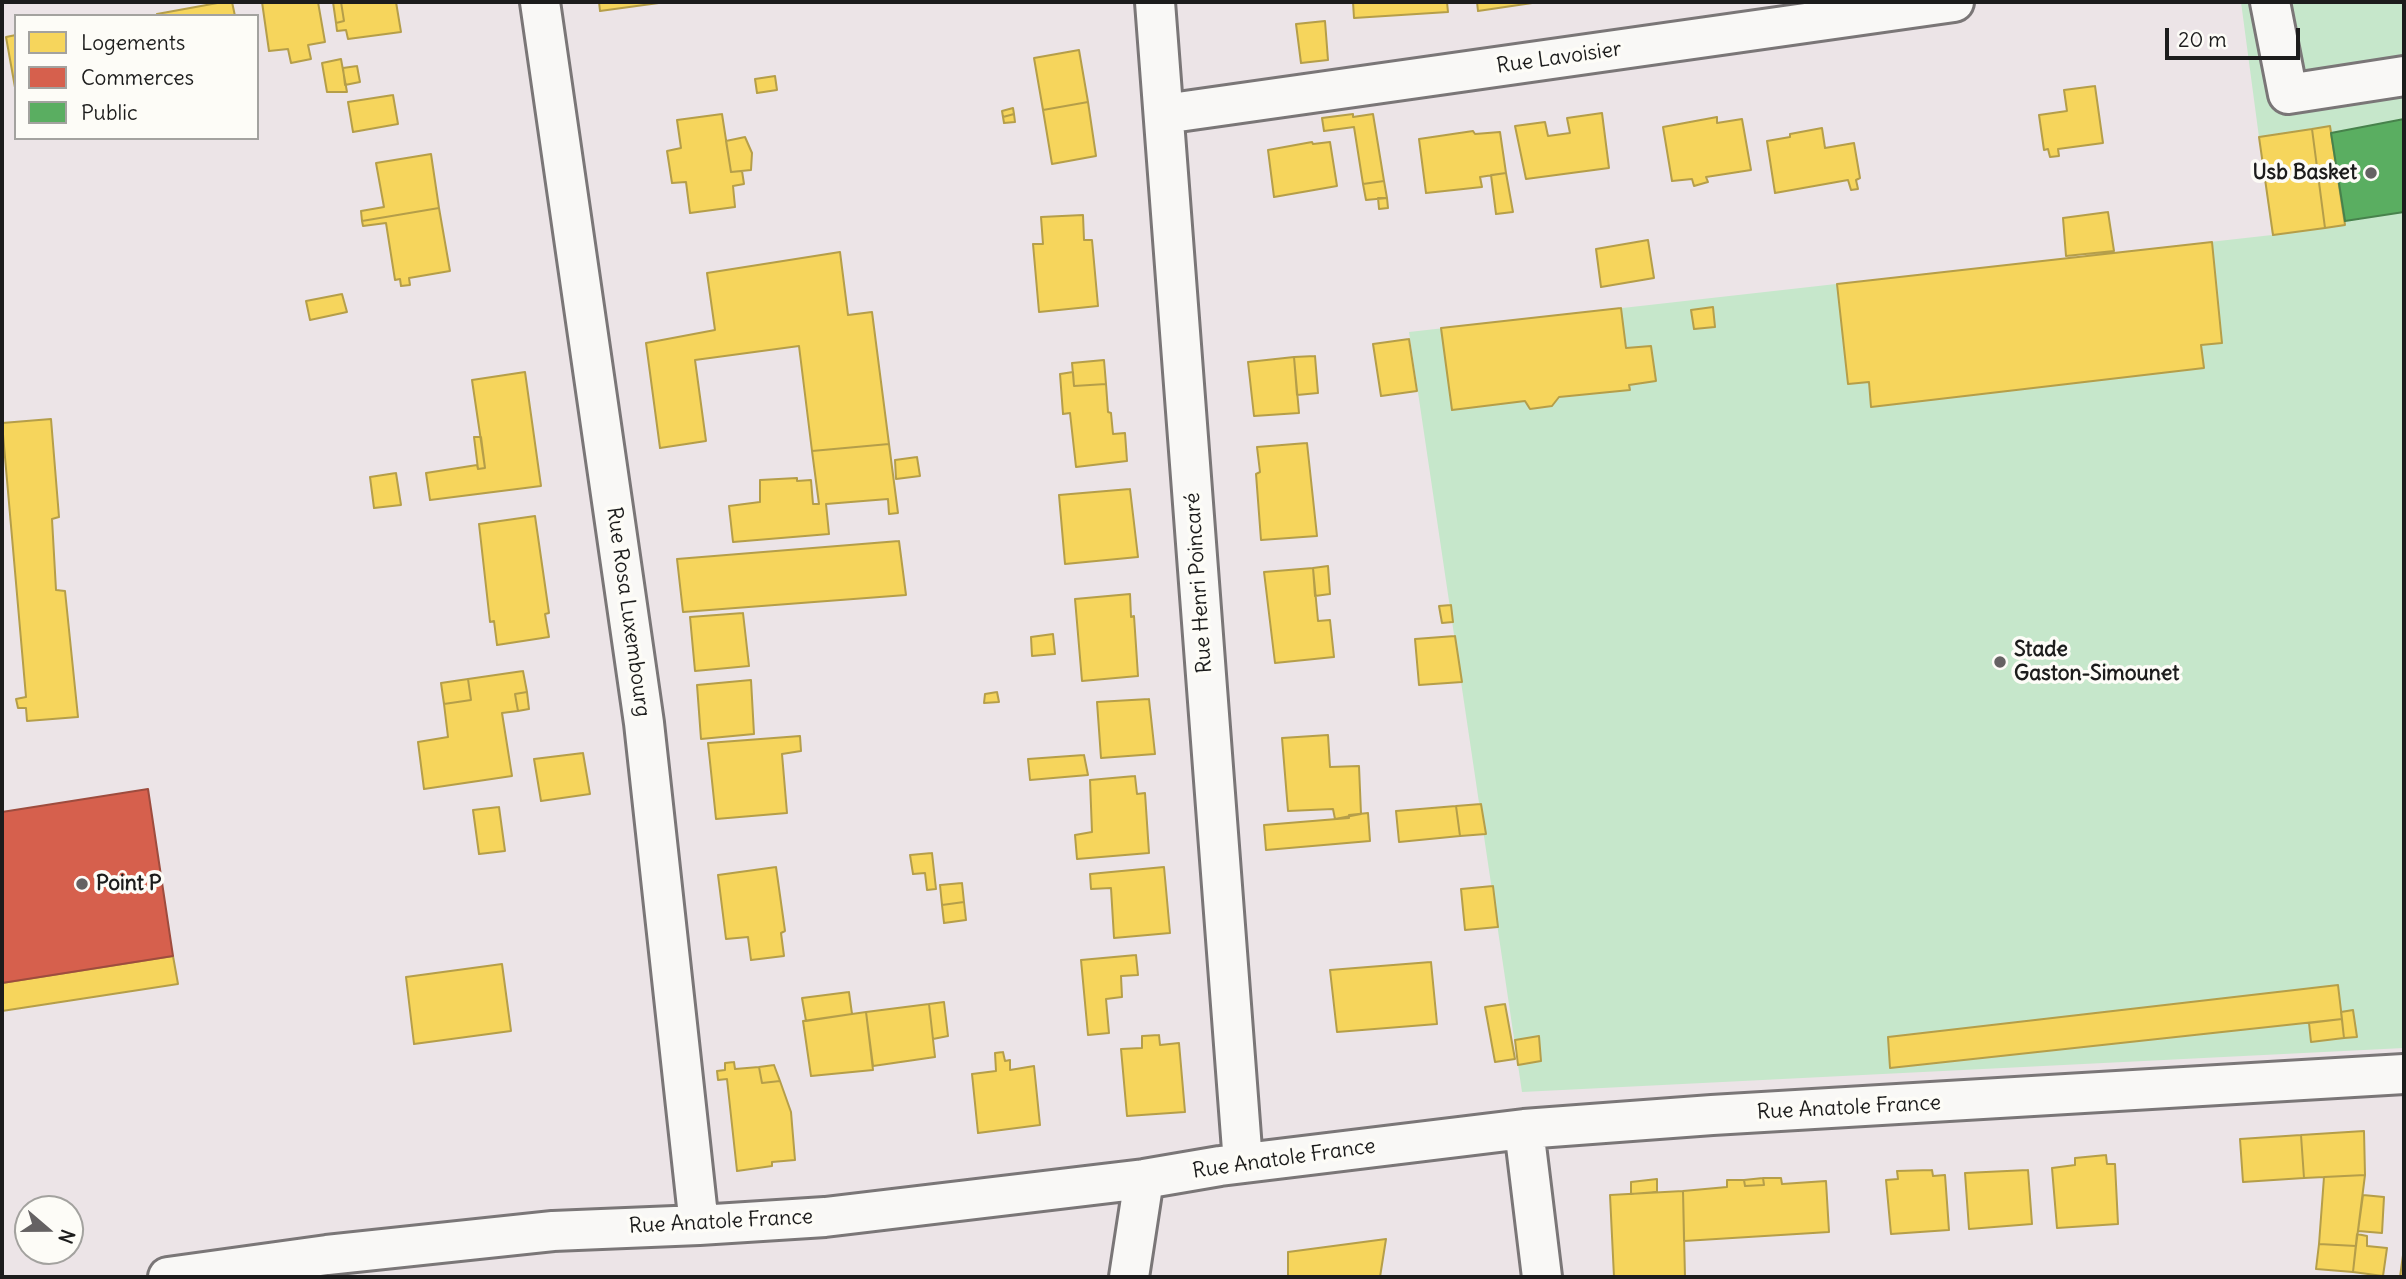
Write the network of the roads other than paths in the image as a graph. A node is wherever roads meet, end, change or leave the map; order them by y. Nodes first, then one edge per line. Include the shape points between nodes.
1 (540, 2) edge
2 (1155, 2) edge
3 (1954, 2) edge
4 (2270, 2) edge
5 (2404, 76) edge
6 (1164, 114) junction
7 (2404, 1074) edge
8 (1524, 1129) junction
9 (1243, 1163) junction
10 (1144, 1179) junction
11 (699, 1225) junction
12 (168, 1277) edge
13 (1129, 1277) edge
14 (1542, 1277) edge

1 - 11 street, Rue Rosa Luxembourg via 644,723
2 - 6 street, Rue Henri Poincaré
3 - 6 street, Rue Lavoisier
4 - 5 street via 2288,94
6 - 9 street, Rue Henri Poincaré
7 - 8 street, Rue Anatole France
8 - 9 street, Rue Anatole France
8 - 14 street
9 - 10 street, Rue Anatole France
10 - 11 street, Rue Anatole France via 825,1216
10 - 13 street
11 - 12 street, Rue Anatole France via 553,1231

